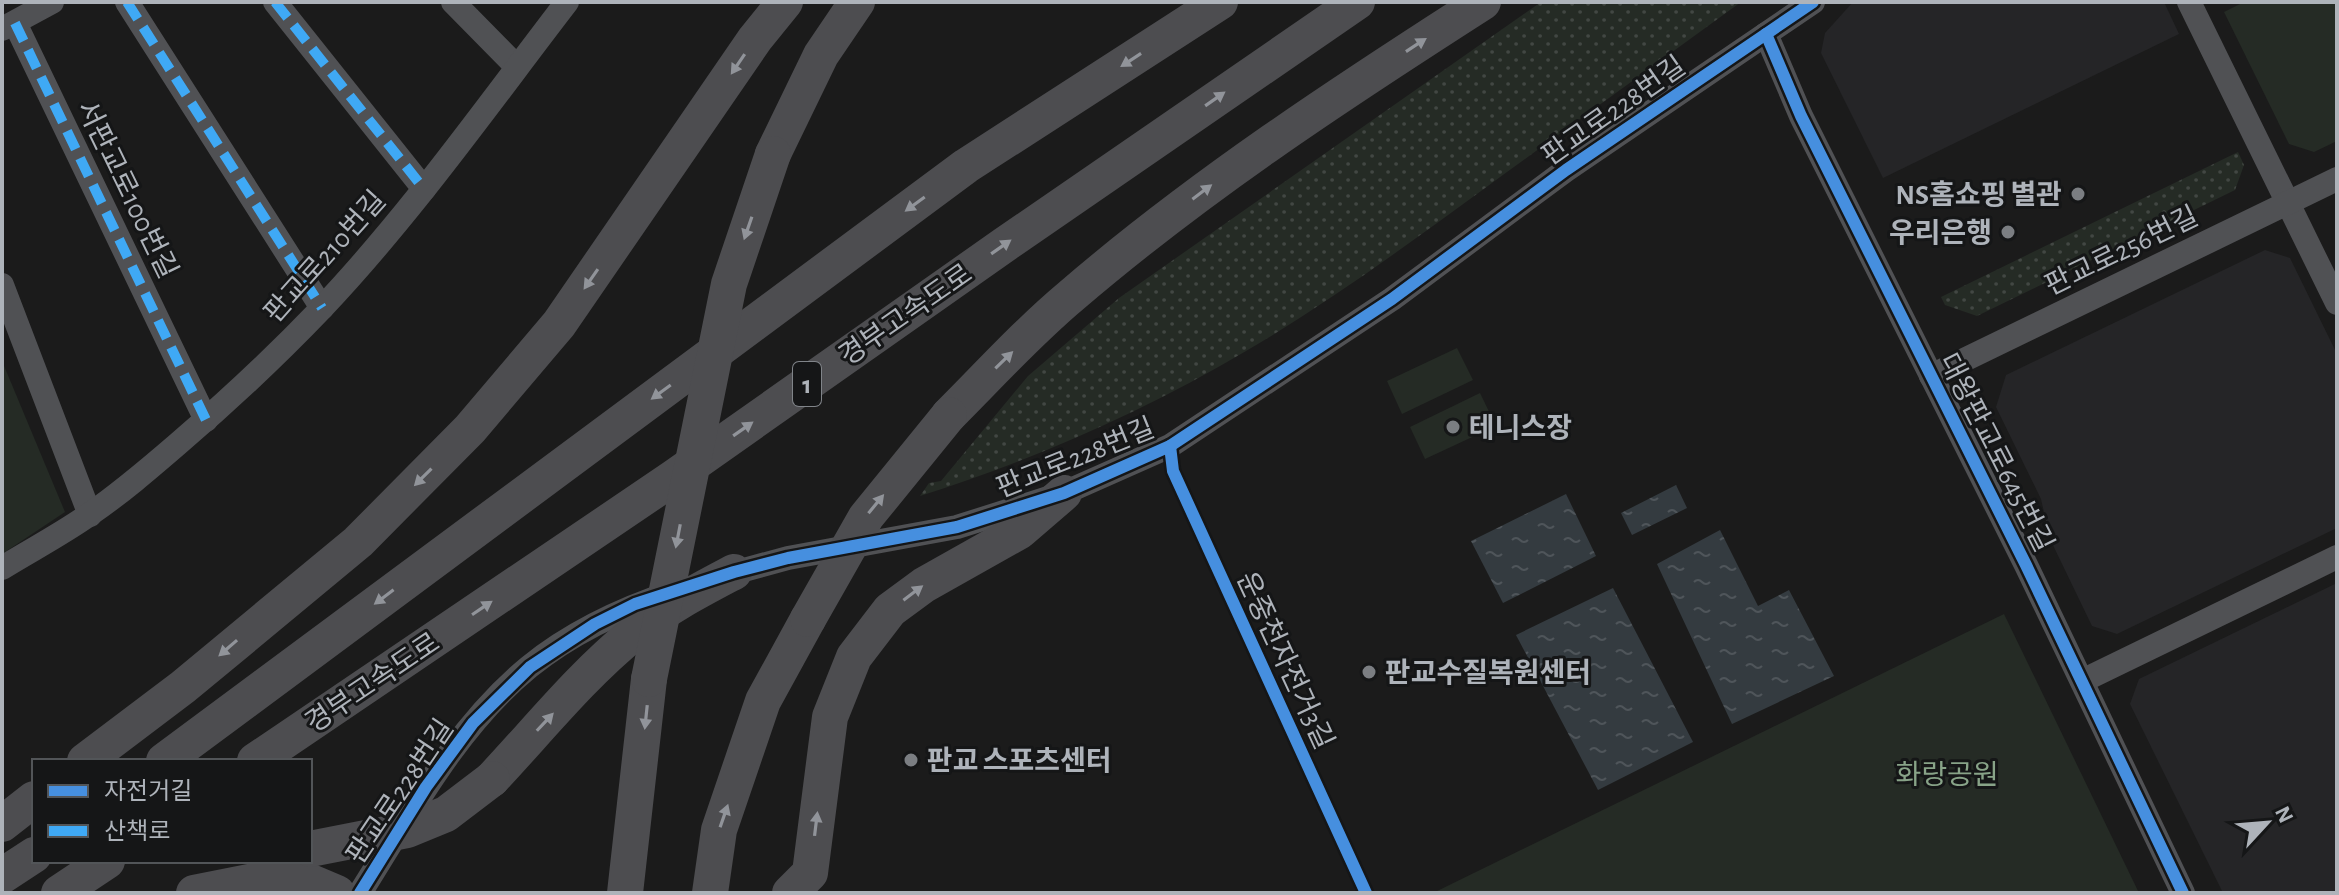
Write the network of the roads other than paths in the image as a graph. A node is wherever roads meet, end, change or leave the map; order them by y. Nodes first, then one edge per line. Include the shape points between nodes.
1 (52, 2) edge
2 (127, 2) edge
3 (275, 2) edge
4 (453, 2) edge
5 (567, 2) edge
6 (785, 2) edge
7 (857, 2) edge
8 (1220, 2) edge
9 (1357, 2) edge
10 (1483, 2) edge
11 (1813, 2) edge
12 (2189, 2) edge
13 (8, 26) edge
14 (1766, 34) junction
15 (516, 66) junction
16 (2337, 179) edge
17 (424, 189) junction
18 (2288, 203) junction
19 (2, 285) edge
20 (2337, 303) edge
21 (322, 308) junction
22 (1931, 376) junction
23 (206, 420) junction
24 (1064, 493) junction
25 (90, 515) junction
26 (2337, 557) edge
27 (2, 568) edge
28 (734, 572) junction
29 (2082, 681) junction
30 (88, 759) edge
31 (167, 759) edge
32 (258, 759) edge
33 (632, 817) junction
34 (312, 849) edge
35 (32, 856) edge
36 (104, 863) edge
37 (265, 863) edge
38 (2, 876) edge
39 (59, 893) edge
40 (191, 893) edge
41 (337, 893) edge
42 (360, 893) edge
43 (598, 893) edge
44 (625, 893) edge
45 (710, 893) edge
46 (790, 893) edge
47 (2183, 893) edge

1 - 13 street, 서판교로100번길
2 - 21 street
3 - 17 street
4 - 15 street
5 - 15 street, 판교로210번길
6 -> 30 highway via 559,324 470,429 358,542
7 -> 33 highway, bridge via 821,55 773,154 729,284 649,679
8 -> 31 highway, 경부고속도로 via 966,166
32 -> 9 highway, 경부고속도로 / 1 via 673,478
45 -> 10 highway, bridge via 719,830 763,701 866,517 949,415 1070,297 1200,193 1360,80
11 - 14 street, 판교로228번길
12 - 18 street
13 - 23 street, 서판교로100번길
14 - 22 street, 대왕판교로645번길 via 1801,116
14 - 24 street, 판교로228번길 via 1566,170 1392,299 1170,446
15 - 17 street, 판교로210번길
16 - 18 street, 판교로256번길
17 - 21 street, 판교로210번길
18 - 20 street
18 - 22 street, 판교로256번길
19 - 25 street
21 - 23 street, 판교로210번길
22 - 29 street, 대왕판교로645번길
23 - 25 street, 판교로210번길
24 - 28 street, 판교로228번길 via 957,527
46 -> 24 highway via 810,873 830,717 854,657 890,610 1020,531
25 - 27 street, 판교로210번길
26 - 29 street
34 -> 28 highway, bridge via 407,830 446,814 492,779 636,631
28 - 42 street, 판교로228번길 via 635,604 530,667 473,723
29 - 47 street, 대왕판교로645번길
33 - 43 highway
33 - 44 highway
35 - 38 highway
36 - 39 highway
37 - 40 highway
40 - 41 highway via 279,876

